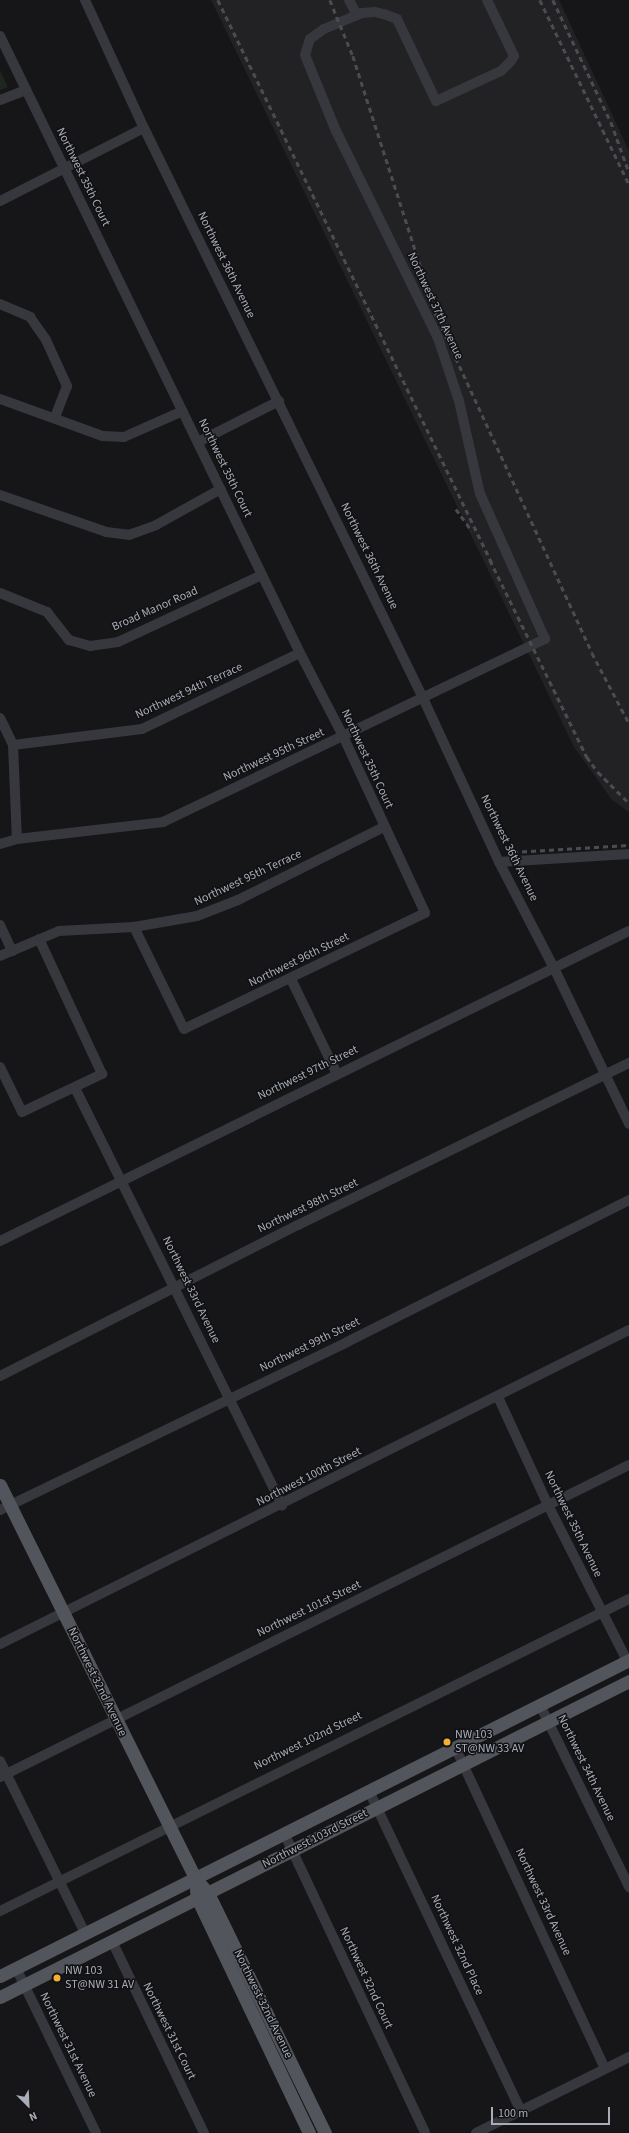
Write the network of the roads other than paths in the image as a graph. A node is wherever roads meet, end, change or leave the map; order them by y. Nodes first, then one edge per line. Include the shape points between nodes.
1 (84, 0) edge
2 (349, 0) edge
3 (487, 0) edge
4 (357, 15) junction
5 (0, 36) edge
6 (26, 90) junction
7 (0, 100) edge
8 (144, 128) junction
9 (66, 170) junction
10 (0, 201) edge
11 (0, 304) edge
12 (0, 399) edge
13 (279, 401) junction
14 (183, 411) junction
15 (55, 417) junction
16 (198, 442) junction
17 (221, 490) junction
18 (0, 495) edge
19 (262, 575) junction
20 (0, 593) edge
21 (545, 639) joint
22 (300, 653) junction
23 (422, 696) junction
24 (0, 718) edge
25 (343, 736) junction
26 (13, 745) junction
27 (384, 827) junction
28 (16, 838) junction
29 (0, 844) edge
30 (629, 854) edge
31 (499, 862) junction
32 (425, 913) joint
33 (0, 925) edge
34 (134, 927) junction
35 (629, 931) edge
36 (39, 939) junction
37 (12, 951) junction
38 (0, 956) edge
39 (554, 968) junction
40 (291, 979) junction
41 (629, 1063) edge
42 (0, 1066) edge
43 (337, 1074) junction
44 (605, 1075) junction
45 (75, 1088) junction
46 (629, 1124) edge
47 (122, 1180) junction
48 (629, 1200) edge
49 (0, 1241) edge
50 (175, 1288) junction
51 (629, 1330) edge
52 (0, 1376) edge
53 (230, 1397) junction
54 (498, 1397) junction
55 (629, 1465) edge
56 (0, 1485) edge
57 (282, 1505) junction
58 (548, 1505) junction
59 (5, 1507) edge
60 (629, 1599) edge
61 (602, 1612) junction
62 (62, 1613) junction
63 (0, 1644) edge
64 (628, 1661) edge
65 (629, 1681) edge
66 (591, 1701) junction
67 (540, 1705) junction
68 (115, 1719) junction
69 (549, 1722) junction
70 (455, 1748) junction
71 (0, 1761) edge
72 (464, 1765) junction
73 (3, 1775) edge
74 (369, 1791) junction
75 (377, 1808) junction
76 (169, 1825) junction
77 (284, 1833) junction
78 (292, 1851) junction
79 (195, 1878) junction
80 (58, 1881) junction
81 (629, 1886) edge
82 (203, 1895) junction
83 (0, 1910) edge
84 (85, 1934) junction
85 (112, 1941) junction
86 (16, 1968) junction
87 (0, 1976) edge
88 (25, 1985) junction
89 (0, 1997) edge
90 (629, 2057) edge
91 (606, 2068) junction
92 (521, 2111) junction
93 (96, 2133) edge
94 (204, 2133) edge
95 (309, 2133) edge
96 (325, 2133) edge
97 (425, 2133) edge
98 (476, 2133) edge

1 - 8 street, Northwest 36th Avenue
2 - 4 street
3 - 4 street, Northwest 37th Avenue via 514,56 501,71 436,101 397,19 375,12
4 - 21 street, Northwest 37th Avenue via 313,36 306,48 306,63 336,131 438,338 460,405 480,494
5 - 6 street, Northwest 35th Court
6 - 7 street
6 - 9 street, Northwest 35th Court
8 - 9 street
8 - 13 street, Northwest 36th Avenue
9 - 10 street
9 - 14 street, Northwest 35th Court
11 - 15 street via 30,318 46,340 66,386
12 - 15 street
13 - 16 street
13 - 23 street, Northwest 36th Avenue
14 - 15 street via 124,436 103,436
14 - 16 street, Northwest 35th Court
16 - 17 street, Northwest 35th Court
17 - 18 street via 156,525 129,535 106,532
17 - 19 street, Northwest 35th Court
19 - 20 street, Broad Manor Road via 118,642 90,646 69,640 47,612
19 - 22 street, Northwest 35th Court
21 - 23 street, Northwest 95th Street
22 - 25 street, Northwest 35th Court
22 - 26 street, Northwest 94th Terrace via 142,729
23 - 25 street, Northwest 95th Street
23 - 31 street, Northwest 36th Avenue
24 - 26 street
25 - 27 street, Northwest 35th Court
25 - 28 street, Northwest 95th Street via 163,822
26 - 28 street
27 - 32 street, Northwest 35th Court
27 - 34 street, Northwest 95th Terrace via 238,900 204,914
28 - 29 street, Northwest 95th Street
30 - 31 street
31 - 39 street, Northwest 36th Avenue
32 - 40 street, Northwest 96th Street
33 - 37 street
34 - 36 street, Northwest 95th Terrace via 59,931
34 - 40 street, Northwest 96th Street via 184,1029
35 - 39 street, Northwest 97th Street
36 - 37 street, Northwest 95th Terrace
36 - 45 street via 102,1074
37 - 38 street, Northwest 95th Terrace
39 - 43 street, Northwest 97th Street
39 - 44 street, Northwest 36th Avenue
40 - 43 street
41 - 44 street, Northwest 98th Street
42 - 45 street via 22,1112
43 - 47 street, Northwest 97th Street
44 - 46 street, Northwest 36th Avenue
44 - 50 street, Northwest 98th Street
45 - 47 street, Northwest 33rd Avenue
47 - 49 street, Northwest 97th Street
47 - 50 street, Northwest 33rd Avenue
48 - 53 street, Northwest 99th Street via 347,1342
50 - 52 street, Northwest 98th Street
50 - 53 street, Northwest 33rd Avenue
51 - 54 street, Northwest 100th Street
53 - 57 street, Northwest 33rd Avenue
53 - 59 street, Northwest 99th Street
54 - 57 street, Northwest 100th Street
54 - 58 street, Northwest 35th Avenue
55 - 58 street, Northwest 101st Street
56 - 59 main road, Northwest 32nd Avenue
57 - 62 street, Northwest 100th Street
58 - 61 street, Northwest 35th Avenue
58 - 68 street, Northwest 101st Street
59 - 62 main road, Northwest 32nd Avenue
60 - 61 street, Northwest 102nd Street
61 - 64 street, Northwest 35th Avenue
61 - 76 street, Northwest 102nd Street
62 - 63 street, Northwest 100th Street
62 - 68 main road, Northwest 32nd Avenue
64 - 66 main road via 621,1678 595,1693
64 - 67 main road, Northwest 103rd Street
65 - 66 main road, Northwest 103rd Street
66 - 69 main road, Northwest 103rd Street
67 - 69 street, Northwest 34th Avenue
67 - 70 main road, Northwest 103rd Street
68 - 73 street, Northwest 101st Street
68 - 76 main road, Northwest 32nd Avenue
69 - 72 main road, Northwest 103rd Street
69 - 81 street, Northwest 34th Avenue
70 - 72 street, Northwest 33rd Avenue
70 - 74 main road, Northwest 103rd Street
71 - 73 street
72 - 75 main road, Northwest 103rd Street
72 - 91 street, Northwest 33rd Avenue
73 - 80 street
74 - 75 street, Northwest 32nd Place
74 - 77 main road, Northwest 103rd Street
75 - 78 main road, Northwest 103rd Street
75 - 92 street, Northwest 32nd Place
76 - 79 main road, Northwest 32nd Avenue
76 - 80 street, Northwest 102nd Street
77 - 78 street, Northwest 32nd Court
77 - 79 main road, Northwest 103rd Street
78 - 82 main road, Northwest 103rd Street
78 - 97 street, Northwest 32nd Court
79 - 82 main road, Northwest 32nd Avenue
79 - 84 main road, Northwest 103rd Street
80 - 83 street, Northwest 102nd Street
80 - 84 street
82 - 85 main road, Northwest 103rd Street
82 - 95 main road, Northwest 32nd Avenue
82 - 96 main road, Northwest 32nd Avenue
84 - 86 main road, Northwest 103rd Street
85 - 88 main road, Northwest 103rd Street
85 - 94 street, Northwest 31st Court
86 - 87 main road, Northwest 103rd Street
86 - 88 street, Northwest 31st Avenue
88 - 89 main road, Northwest 103rd Street
88 - 93 street, Northwest 31st Avenue
90 - 91 street
91 - 92 street
92 - 98 street

